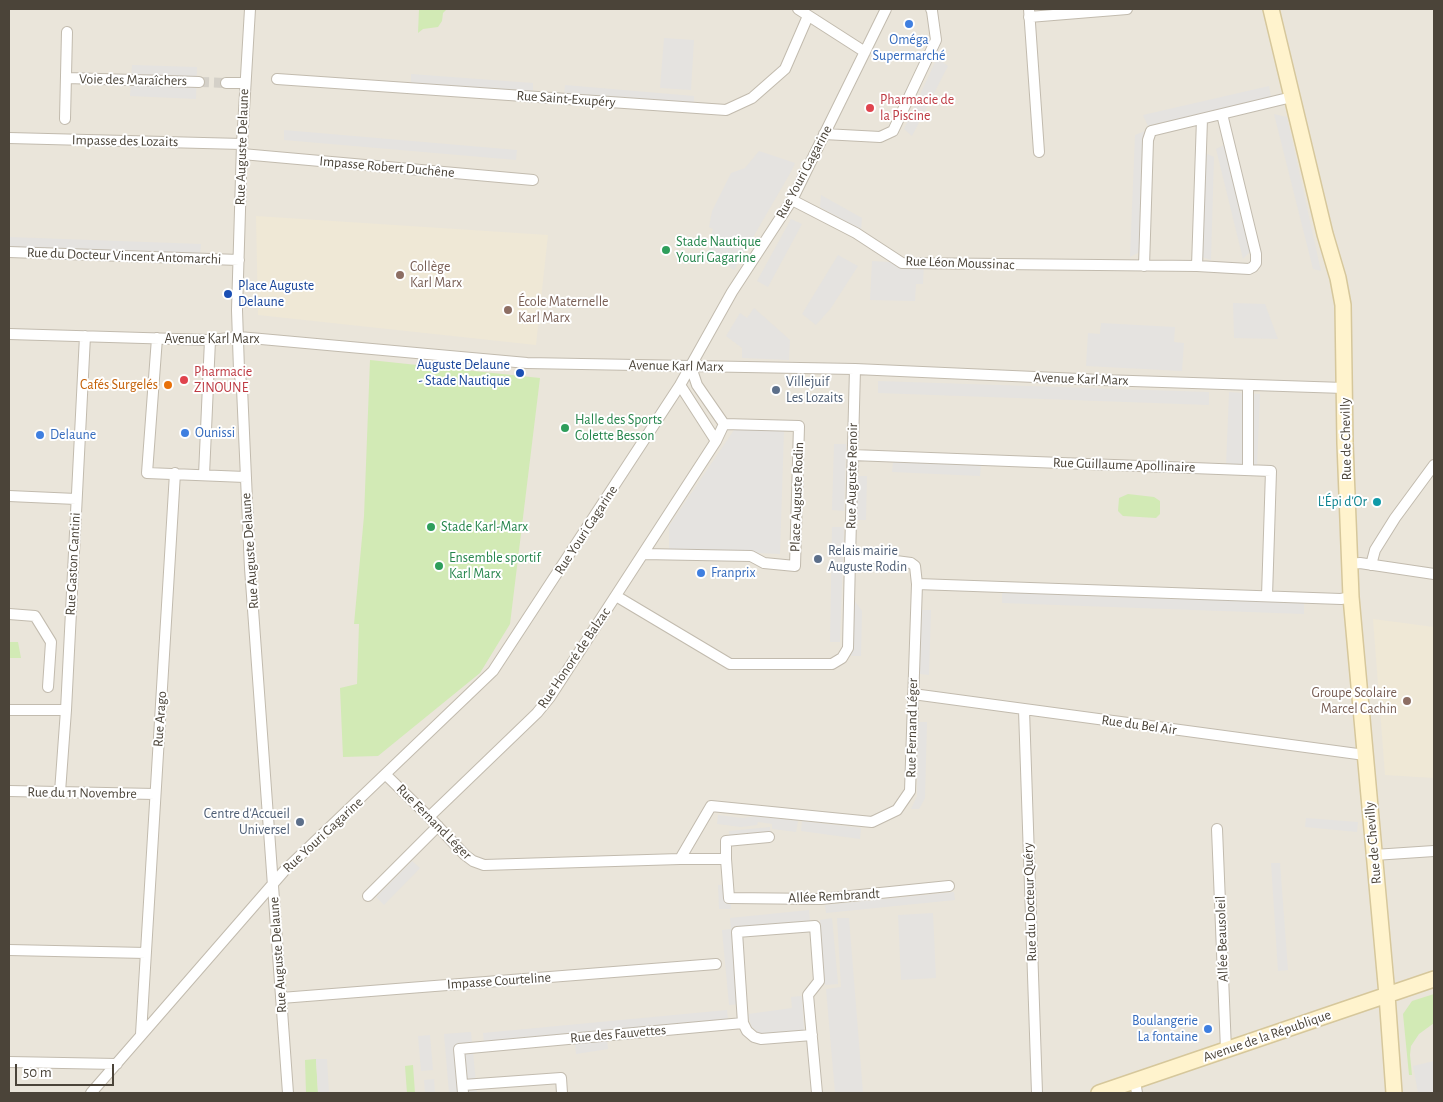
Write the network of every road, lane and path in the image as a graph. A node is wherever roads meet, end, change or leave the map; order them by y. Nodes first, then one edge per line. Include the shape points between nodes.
1 (250, 9) edge
2 (886, 9) edge
3 (930, 9) edge
4 (1126, 9) edge
5 (1272, 9) edge
6 (802, 11) edge
7 (1029, 13) edge
8 (67, 32) dead end
9 (865, 52) junction
10 (66, 78) junction
11 (277, 79) dead end
12 (199, 82) tunnel mouth
13 (226, 82) tunnel mouth
14 (245, 83) junction
15 (1292, 97) junction
16 (1222, 114) junction
17 (65, 119) dead end
18 (1202, 119) junction
19 (824, 134) junction
20 (9, 138) edge
21 (242, 149) junction
22 (1039, 152) dead end
23 (533, 180) dead end
24 (792, 200) junction
25 (9, 252) edge
26 (239, 260) junction
27 (1144, 266) junction
28 (1197, 266) junction
29 (9, 334) edge
30 (85, 336) junction
31 (239, 337) junction
32 (158, 338) junction
33 (210, 340) junction
34 (691, 367) junction
35 (855, 369) junction
36 (680, 385) junction
37 (1248, 385) junction
38 (1344, 388) junction
39 (724, 424) junction
40 (716, 440) junction
41 (852, 455) junction
42 (1434, 465) edge
43 (1248, 470) junction
44 (175, 474) junction
45 (204, 475) junction
46 (245, 477) junction
47 (9, 496) edge
48 (76, 499) junction
49 (643, 554) junction
50 (850, 558) junction
51 (1349, 564) junction
52 (1371, 565) junction
53 (1434, 574) edge
54 (917, 584) junction
55 (616, 596) junction
56 (1267, 596) junction
57 (1351, 597) junction
58 (9, 614) edge
59 (48, 687) dead end
60 (912, 694) junction
61 (9, 710) edge
62 (66, 710) junction
63 (1024, 710) junction
64 (1365, 755) junction
65 (386, 775) junction
66 (9, 791) edge
67 (60, 792) junction
68 (155, 794) junction
69 (429, 817) junction
70 (438, 826) junction
71 (1217, 829) dead end
72 (769, 837) dead end
73 (1434, 851) edge
74 (1374, 855) junction
75 (680, 859) junction
76 (726, 859) junction
77 (274, 882) junction
78 (949, 886) dead end
79 (368, 896) dead end
80 (9, 950) edge
81 (146, 953) junction
82 (716, 964) dead end
83 (1434, 979) edge
84 (1388, 995) junction
85 (281, 998) junction
86 (743, 1022) junction
87 (141, 1034) junction
88 (812, 1036) junction
89 (1226, 1050) junction
90 (9, 1062) edge
91 (116, 1064) junction
92 (1136, 1087) edge
93 (463, 1089) edge
94 (91, 1093) edge
95 (288, 1093) edge
96 (562, 1093) edge
97 (817, 1093) edge
98 (1037, 1093) edge
99 (1099, 1093) edge
100 (1394, 1093) edge

1 - 14 street, Rue Auguste Delaune
2 - 9 street, Rue Youri Gagarine
3 - 19 street via 936,40 893,131 880,137
4 - 7 street
5 - 15 street, Rue de Chevilly
6 - 9 street
6 - 11 street, Rue Saint-Exupéry via 785,69 752,98 726,110
7 - 22 street
8 - 10 street, Voie des Maraîchers
9 - 19 street, Rue Youri Gagarine
10 - 12 street, Voie des Maraîchers
10 - 17 street, Voie des Maraîchers
13 - 14 street
14 - 21 street, Rue Auguste Delaune
15 - 16 street
15 - 38 street, Rue de Chevilly via 1343,305
16 - 18 street
16 - 28 street, Rue Léon Moussinac via 1256,263 1249,269
18 - 27 street via 1153,129 1150,134
18 - 28 street
19 - 24 street, Rue Youri Gagarine
20 - 21 street, Impasse des Lozaits
21 - 23 street, Impasse Robert Duchêne
21 - 26 street, Rue Auguste Delaune
24 - 27 street, Rue Léon Moussinac via 902,263
24 - 34 street, Rue Youri Gagarine via 732,292
25 - 26 street, Rue du Docteur Vincent Antomarchi
26 - 31 street, Rue Auguste Delaune
27 - 28 street, Rue Léon Moussinac
29 - 30 street, Avenue Karl Marx
30 - 32 street, Avenue Karl Marx
30 - 48 street, Rue Gaston Cantini
31 - 33 street, Avenue Karl Marx
31 - 34 street, Avenue Karl Marx via 527,363
31 - 46 street, Rue Auguste Delaune
32 - 33 street, Avenue Karl Marx
32 - 44 street via 147,472
33 - 45 street
34 - 35 street, Avenue Karl Marx
34 - 36 street, Rue Youri Gagarine
34 - 39 street via 697,385
35 - 37 street, Avenue Karl Marx
35 - 41 street, Rue Auguste Renoir
36 - 40 street
36 - 65 street, Rue Youri Gagarine via 493,671
37 - 38 street, Avenue Karl Marx
37 - 43 street
38 - 51 street, Rue de Chevilly
39 - 40 street
39 - 49 street, Place Auguste Rodin via 799,426 795,566 764,563 751,556
40 - 49 street
41 - 43 street, Rue Guillaume Apollinaire
41 - 50 street, Rue Auguste Renoir
42 - 52 street via 1395,518 1375,550
43 - 56 street, Rue Guillaume Apollinaire via 1271,471
44 - 45 street
44 - 68 street, Rue Arago
45 - 46 street
46 - 77 street, Rue Auguste Delaune
47 - 48 street
48 - 62 street, Rue Gaston Cantini
49 - 55 street, Rue Honoré de Balzac
50 - 54 street via 911,563 915,566
50 - 55 street, Rue Auguste Renoir via 848,648 842,658 832,664 730,664
51 - 52 street
51 - 57 street, Rue de Chevilly
52 - 53 street
54 - 56 street
54 - 60 street, Rue Fernand Léger
55 - 69 street, Rue Honoré de Balzac via 537,713
56 - 57 street
57 - 64 street, Rue de Chevilly
58 - 59 street via 35,616 51,642
60 - 63 street, Rue du Bel Air
60 - 75 street, Rue Fernand Léger via 910,791 897,810 872,822 711,806
61 - 62 street
62 - 67 street, Rue Gaston Cantini
63 - 64 street, Rue du Bel Air
63 - 98 street, Rue du Docteur Quéry
64 - 74 street, Rue de Chevilly
65 - 69 street, Rue Fernand Léger
65 - 77 street, Rue Youri Gagarine
66 - 67 street, Rue du 11 Novembre
67 - 68 street, Rue du 11 Novembre
68 - 81 street, Rue Arago
69 - 70 street, Rue Fernand Léger
70 - 75 street, Rue Fernand Léger via 465,856 484,865
70 - 79 street
71 - 89 street, Allée Beausoleil
72 - 76 street, Allée Rembrandt via 726,841
73 - 74 street
74 - 84 street, Rue de Chevilly
75 - 76 street
76 - 78 street, Allée Rembrandt via 728,898 821,899
77 - 85 street, Rue Auguste Delaune
77 - 87 street, Rue Youri Gagarine
80 - 81 street
81 - 87 street, Rue Arago
82 - 85 street, Impasse Courteline
83 - 84 street, Avenue de la République
84 - 89 street, Avenue de la République
84 - 100 street, Rue de Chevilly
85 - 95 street, Rue Auguste Delaune
86 - 88 street via 746,1031 754,1037
86 - 88 street via 737,932 815,926 819,981 808,995
86 - 93 street, Rue des Fauvettes via 459,1049
87 - 91 street, Rue Youri Gagarine
88 - 97 street
89 - 92 street, Avenue de la République
90 - 91 street
91 - 94 street, Rue Youri Gagarine
92 - 99 street, Avenue de la République
93 - 96 street via 561,1078

